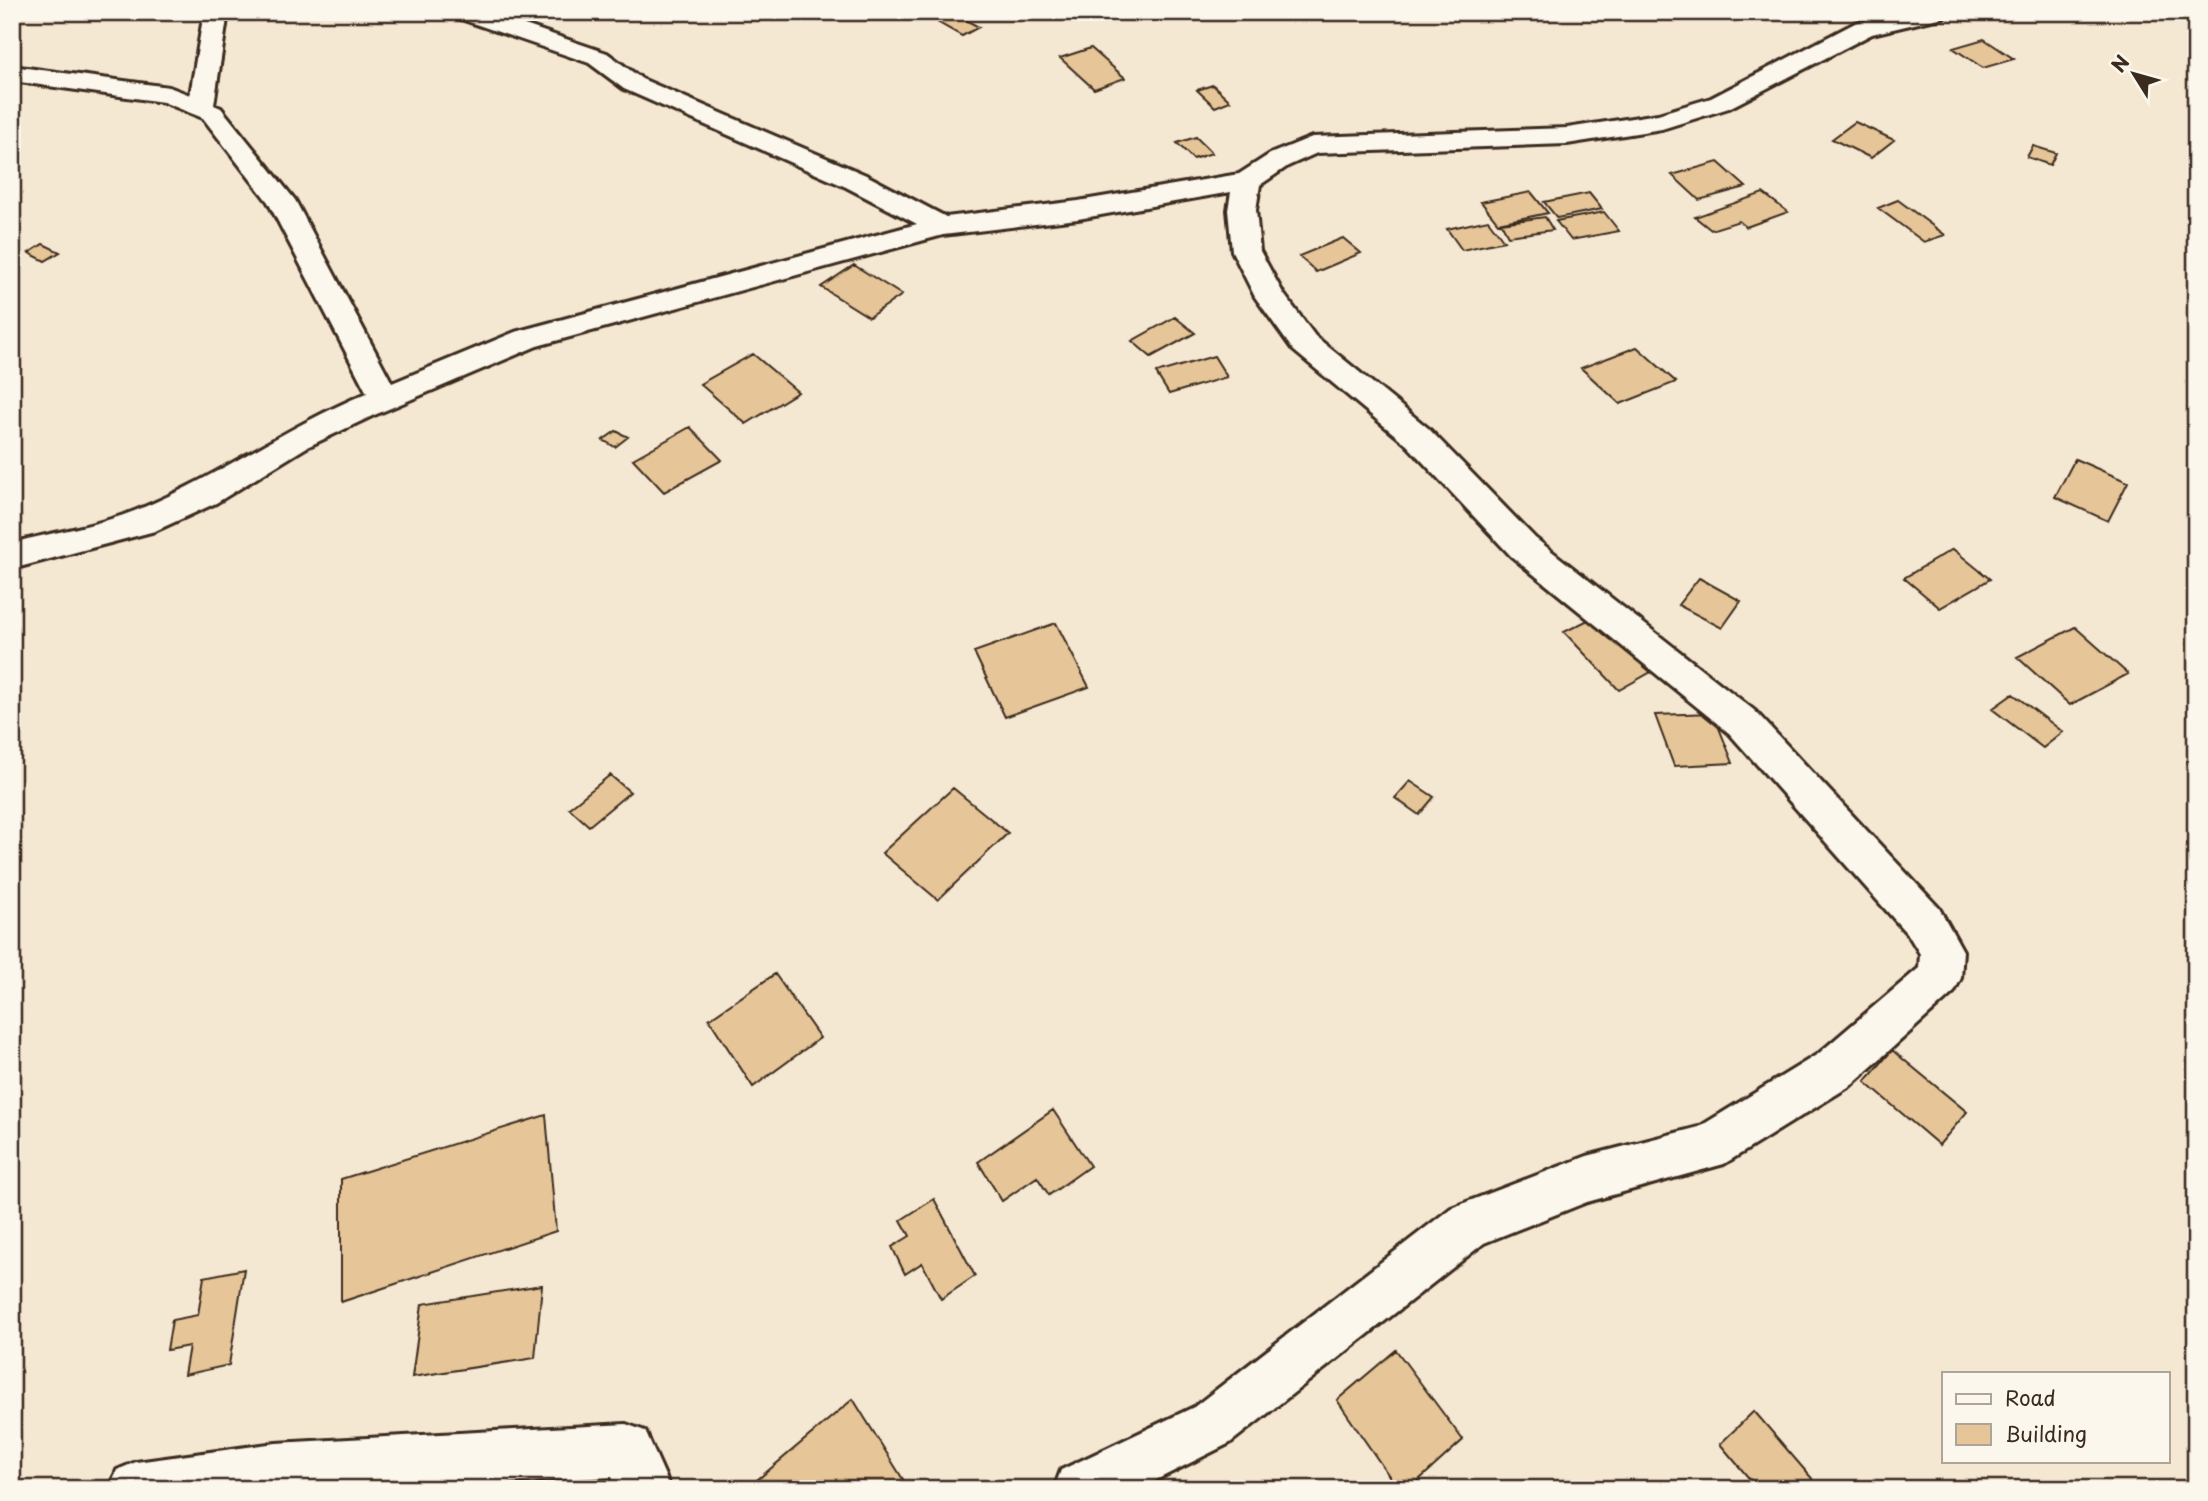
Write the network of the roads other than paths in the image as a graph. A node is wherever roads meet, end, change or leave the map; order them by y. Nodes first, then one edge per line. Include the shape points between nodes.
1 (216, 12) edge
2 (463, 12) edge
3 (1936, 12) edge
4 (12, 73) edge
5 (201, 107) junction
6 (1247, 181) junction
7 (942, 226) junction
8 (385, 398) junction
9 (12, 556) edge
10 (136, 1489) edge
11 (645, 1489) edge
12 (1080, 1489) edge

1 - 5 street
2 - 7 street via 598,58 633,84 822,165
3 - 6 street via 1864,28 1720,103 1662,121 1498,141 1312,145
4 - 5 street via 169,95
5 - 8 street via 212,113 281,200
6 - 7 street via 1078,210
6 - 12 street via 1242,211 1246,251 1270,297 1304,343 1417,436 1523,547 1742,722 1924,922 1942,951 1939,978 1834,1070 1708,1148 1587,1178 1468,1224 1212,1425
7 - 8 street via 526,339
8 - 9 street via 296,439 204,494 143,522
10 - 11 street via 276,1469 626,1450

